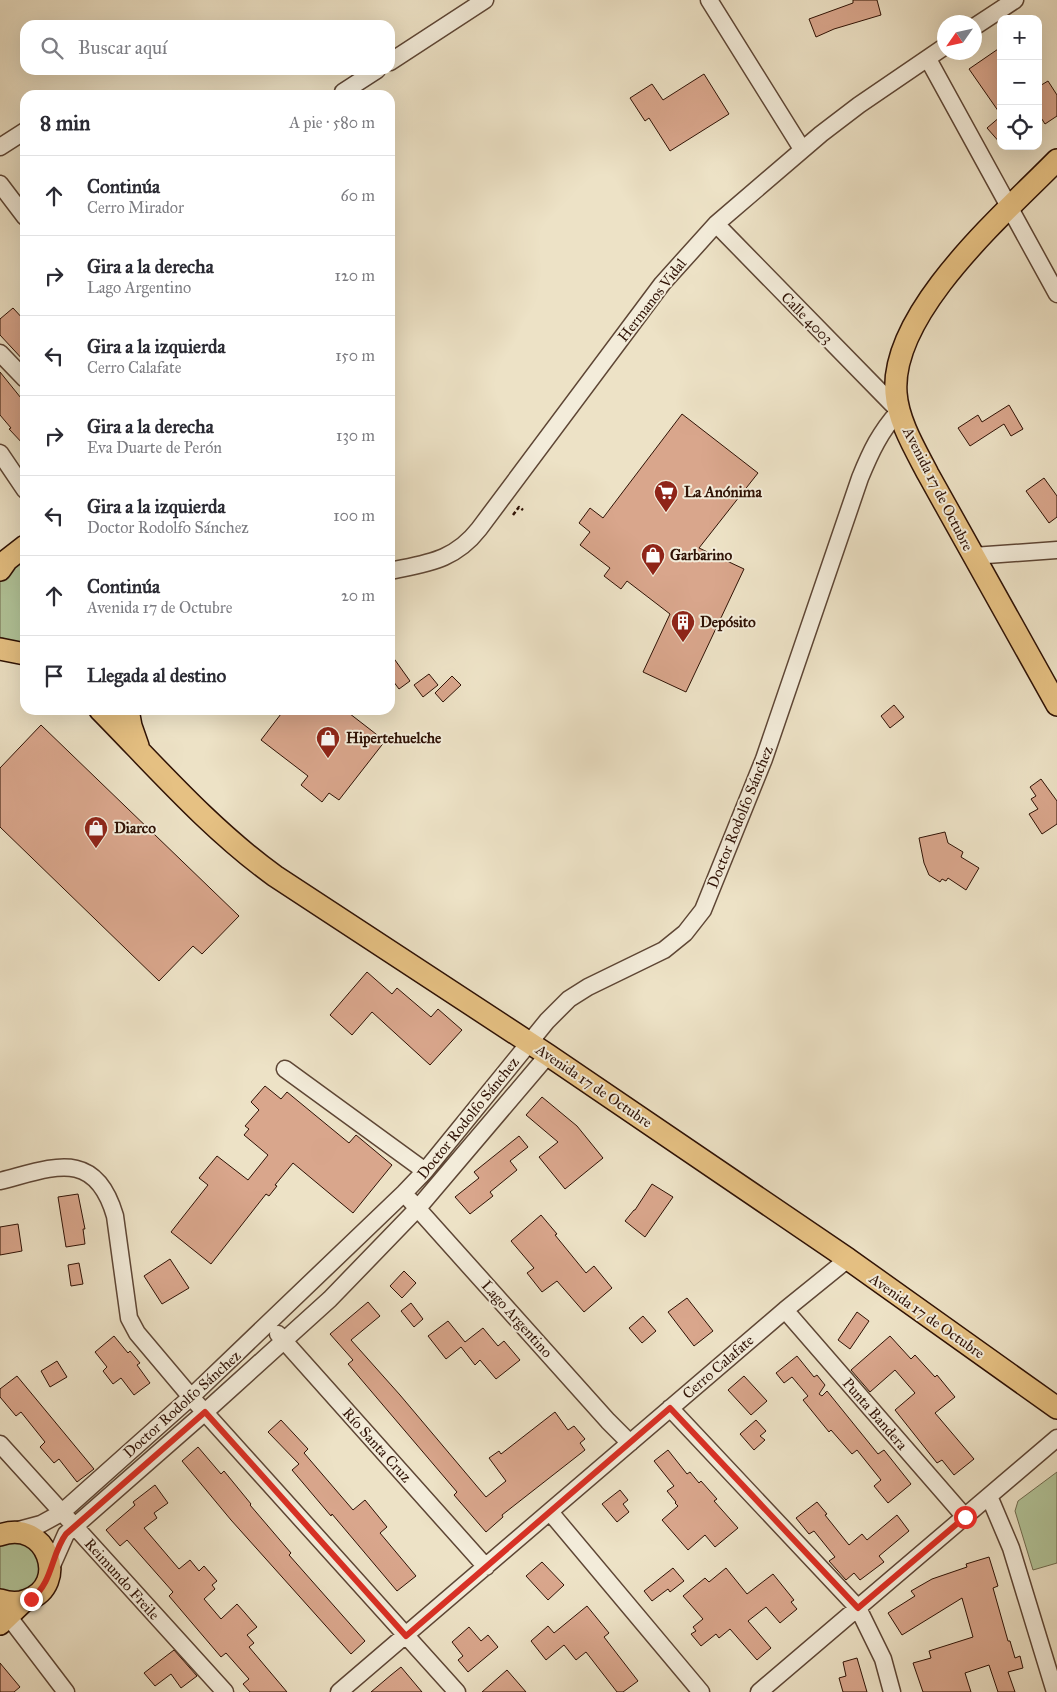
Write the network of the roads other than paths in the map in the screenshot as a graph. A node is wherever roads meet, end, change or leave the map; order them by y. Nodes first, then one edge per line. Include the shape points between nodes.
1 (485, 0) edge
2 (709, 0) edge
3 (1015, 0) edge
4 (982, 22) edge
5 (937, 52) edge
6 (928, 58) junction
7 (395, 59) edge
8 (370, 75) edge
9 (347, 90) edge
10 (20, 134) edge
11 (0, 147) edge
12 (802, 149) junction
13 (1057, 160) edge
14 (0, 184) edge
15 (1009, 208) junction
16 (20, 210) edge
17 (716, 224) junction
18 (1057, 294) edge
19 (0, 353) edge
20 (20, 374) edge
21 (899, 411) junction
22 (0, 453) edge
23 (20, 483) edge
24 (20, 549) edge
25 (1057, 550) edge
26 (973, 556) junction
27 (2, 561) edge
28 (395, 570) edge
29 (1057, 705) edge
30 (105, 715) edge
31 (129, 715) edge
32 (142, 752) junction
33 (529, 1043) junction
34 (548, 1055) junction
35 (285, 1069) dead end
36 (425, 1171) junction
37 (0, 1181) edge
38 (404, 1193) junction
39 (418, 1208) junction
40 (848, 1259) junction
41 (785, 1310) junction
42 (269, 1323) junction
43 (283, 1341) junction
44 (192, 1398) junction
45 (670, 1408) junction
46 (1057, 1408) edge
47 (205, 1412) junction
48 (1057, 1438) edge
49 (0, 1444) edge
50 (630, 1444) junction
51 (989, 1496) junction
52 (550, 1512) junction
53 (61, 1513) junction
54 (965, 1517) junction
55 (74, 1526) junction
56 (4, 1533) edge
57 (486, 1567) junction
58 (50, 1570) junction
59 (27, 1600) junction
60 (858, 1608) junction
61 (2, 1611) edge
62 (23, 1635) junction
63 (406, 1636) junction
64 (66, 1692) edge
65 (225, 1692) edge
66 (339, 1692) edge
67 (457, 1692) edge
68 (701, 1692) edge
69 (759, 1692) edge
70 (892, 1692) edge
71 (1055, 1692) edge

1 - 7 street
2 - 12 street
3 - 4 street
5 - 6 street, Hermanos Vidal
6 - 12 street, Hermanos Vidal
6 - 15 street
8 - 9 street
10 - 11 street
12 - 17 street, Hermanos Vidal
13 - 15 main road, Avenida 17 de Octubre
14 - 16 street
15 - 18 street
15 - 21 main road, Avenida 17 de Octubre via 954,267 913,325 896,374
17 - 21 street, Calle 4003
17 - 28 street, Hermanos Vidal via 662,284 472,538 436,561
19 - 20 street
21 - 26 main road, Avenida 17 de Octubre via 928,474
21 - 33 street, Doctor Rodolfo Sánchez via 875,442 860,478 764,759 703,910 685,933 664,950 569,999
22 - 23 street
24 - 27 main road
25 - 26 street
26 - 29 main road, Avenida 17 de Octubre
30 - 32 main road, Avenida 17 de Octubre
31 - 32 main road, Avenida 17 de Octubre
32 - 33 main road, Avenida 17 de Octubre via 211,824 257,864
33 - 34 main road, Avenida 17 de Octubre
33 - 36 street, Doctor Rodolfo Sánchez
34 - 39 street, Doctor Rodolfo Sánchez
34 - 40 main road, Avenida 17 de Octubre
35 - 36 street
36 - 38 street, Doctor Rodolfo Sánchez
37 - 44 street via 58,1167 77,1168 101,1185 111,1200 115,1216 129,1318 137,1333
38 - 39 street, Lago Argentino
38 - 42 street, Doctor Rodolfo Sánchez
39 - 43 street, Doctor Rodolfo Sánchez
39 - 50 street, Lago Argentino
40 - 41 street, Cerro Calafate
40 - 46 main road, Avenida 17 de Octubre
41 - 45 street, Cerro Calafate
41 - 54 street, Punta Bandera
42 - 43 street, Río Santa Cruz
42 - 44 street, Doctor Rodolfo Sánchez
43 - 47 street, Doctor Rodolfo Sánchez
43 - 57 street, Río Santa Cruz
44 - 47 street
44 - 53 street, Doctor Rodolfo Sánchez
45 - 50 street, Cerro Calafate
45 - 60 street
47 - 55 street, Doctor Rodolfo Sánchez
47 - 63 street
48 - 51 street
49 - 53 street, Reimundo Freile
50 - 52 street, Cerro Calafate
51 - 54 street
51 - 71 street via 1011,1548
52 - 57 street, Cerro Calafate
52 - 68 street
53 - 55 street, Reimundo Freile
53 - 56 street, Doctor Rodolfo Sánchez via 41,1524
54 - 60 street
55 - 58 street, Doctor Rodolfo Sánchez via 64,1537
55 - 65 street, Reimundo Freile
56 - 58 main road via 29,1534 48,1556
57 - 63 street, Cerro Calafate
58 - 59 main road via 42,1590
59 - 61 main road
59 - 62 street via 19,1618
60 - 69 street
60 - 70 street via 883,1659
61 - 62 street
62 - 64 street
63 - 66 street, Cerro Calafate
63 - 67 street

